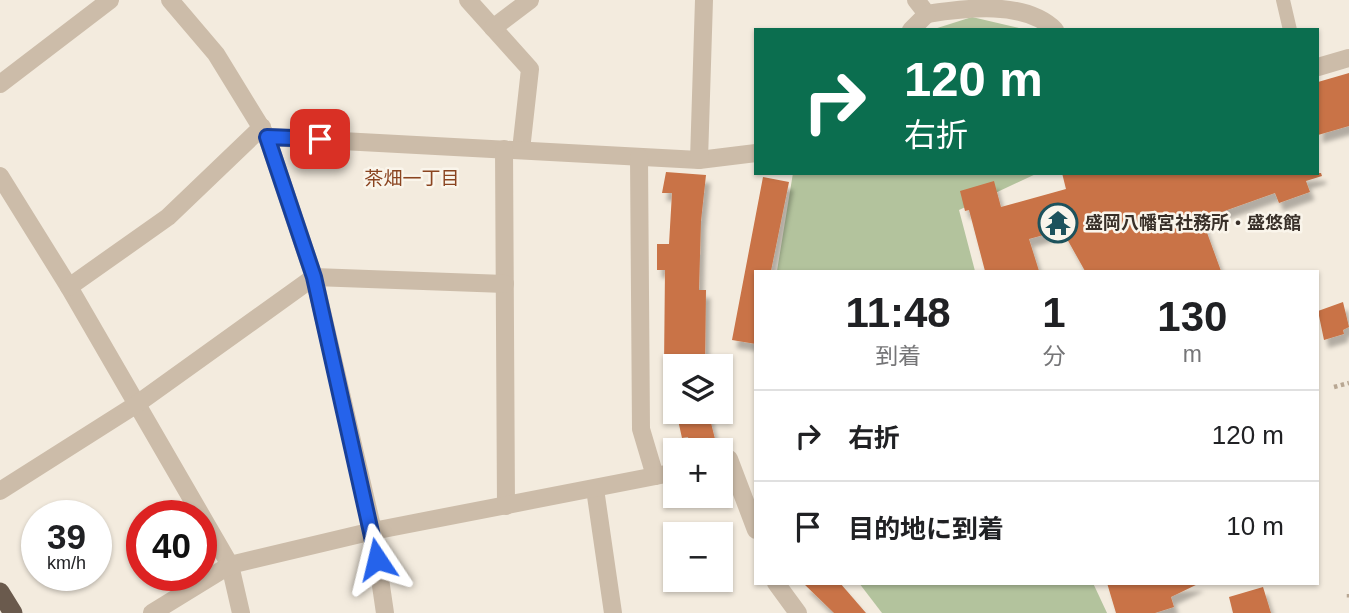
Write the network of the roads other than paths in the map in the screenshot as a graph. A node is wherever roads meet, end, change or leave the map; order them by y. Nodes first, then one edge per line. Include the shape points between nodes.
1 (110, 0) edge
2 (170, 0) edge
3 (468, 0) edge
4 (530, 0) edge
5 (704, 0) edge
6 (1283, 0) edge
7 (922, 7) edge
8 (492, 28) junction
9 (912, 28) edge
10 (1052, 28) edge
11 (1290, 28) edge
12 (1349, 58) edge
13 (1319, 67) edge
14 (0, 84) edge
15 (265, 132) junction
16 (512, 149) junction
17 (754, 153) edge
18 (639, 156) junction
19 (699, 160) junction
20 (0, 176) edge
21 (314, 277) junction
22 (505, 284) junction
23 (69, 287) junction
24 (137, 404) junction
25 (733, 470) edge
26 (663, 474) edge
27 (655, 476) junction
28 (595, 489) junction
29 (0, 491) edge
30 (506, 506) junction
31 (754, 525) edge
32 (373, 531) junction
33 (230, 565) junction
34 (777, 585) edge
35 (0, 592) edge
36 (13, 613) edge
37 (152, 613) edge
38 (241, 613) edge
39 (386, 613) edge
40 (613, 613) edge
41 (798, 613) edge

1 - 14 street
2 - 15 street via 216,54
3 - 8 street
4 - 8 street
5 - 19 street
6 - 11 lane
7 - 9 street
7 - 10 street via 1020,10
8 - 16 street via 530,69
12 - 13 street
15 - 16 street
15 - 21 street
15 - 23 street via 168,217
16 - 18 street
16 - 22 street
17 - 19 street
18 - 19 street
18 - 27 street via 641,429
20 - 23 street
21 - 22 street
21 - 24 street
21 - 32 street
22 - 30 street
23 - 24 street
24 - 29 street
24 - 33 street
25 - 31 street
26 - 27 street
27 - 28 street
28 - 30 street
28 - 40 street
30 - 32 street
32 - 33 street
32 - 39 street
33 - 37 street
33 - 38 street
34 - 41 street
35 - 36 highway

